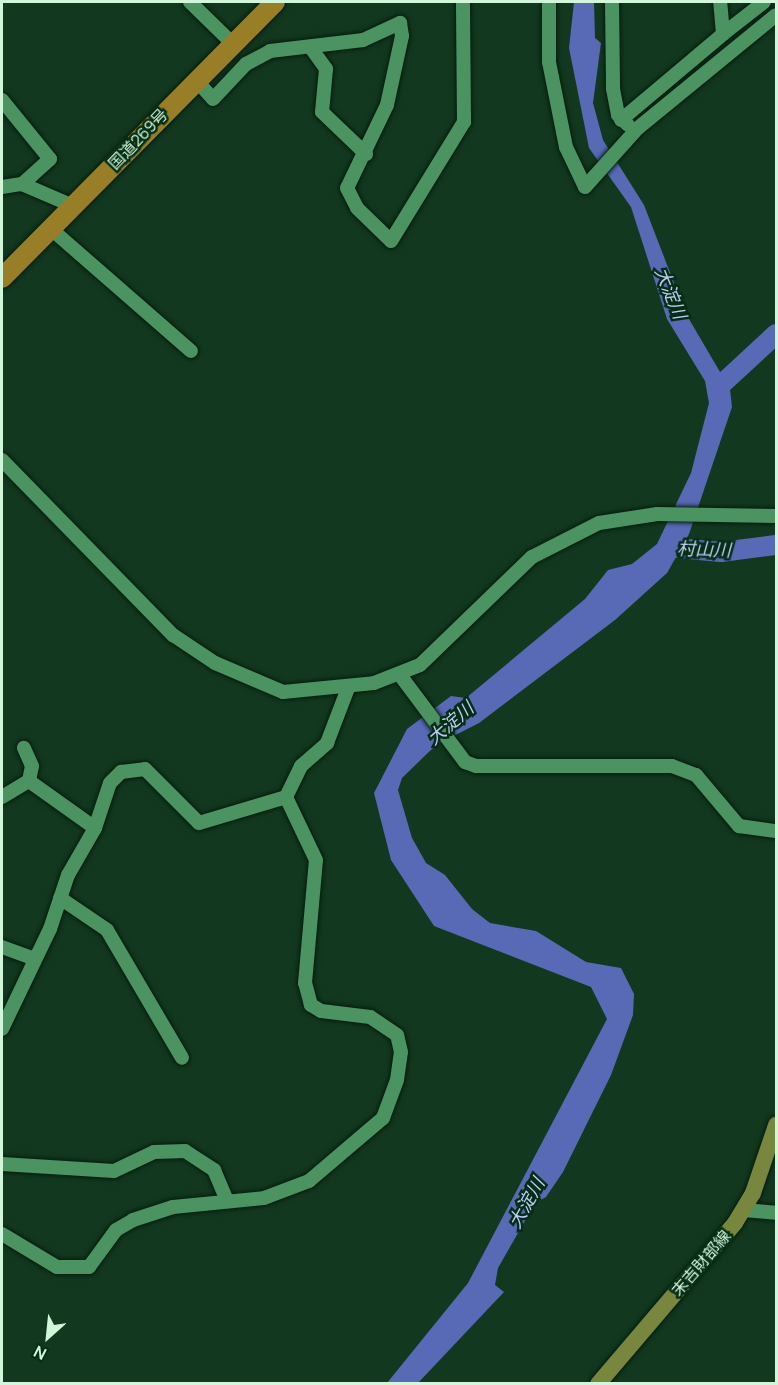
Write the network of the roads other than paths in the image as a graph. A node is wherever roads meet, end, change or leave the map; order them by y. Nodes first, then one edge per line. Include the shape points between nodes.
1 (275, 2) edge
2 (463, 2) edge
3 (549, 2) edge
4 (612, 2) edge
5 (720, 2) edge
6 (764, 2) edge
7 (198, 4) edge
8 (777, 15) edge
9 (723, 34) junction
10 (234, 45) junction
11 (311, 48) junction
12 (196, 80) junction
13 (2, 100) edge
14 (621, 120) junction
15 (636, 130) junction
16 (366, 154) junction
17 (22, 184) junction
18 (2, 187) edge
19 (73, 206) junction
20 (50, 228) junction
21 (2, 278) edge
22 (191, 351) dead end
23 (2, 460) edge
24 (777, 516) edge
25 (400, 675) junction
26 (348, 688) junction
27 (24, 748) dead end
28 (29, 781) junction
29 (2, 797) edge
30 (286, 797) junction
31 (95, 828) junction
32 (777, 831) edge
33 (60, 898) junction
34 (2, 947) edge
35 (35, 959) junction
36 (2, 1029) edge
37 (182, 1058) dead end
38 (777, 1125) edge
39 (2, 1164) edge
40 (227, 1201) junction
41 (744, 1210) junction
42 (777, 1213) edge
43 (2, 1234) edge
44 (598, 1383) edge

1 - 10 highway, 国道269号
2 - 16 street via 464,122 392,241 349,196 347,188
3 - 15 street via 549,62 566,147 585,187
4 - 14 street via 613,89
5 - 9 street
6 - 9 street
7 - 10 street
8 - 15 street
9 - 14 street
10 - 12 highway, 国道269号
11 - 12 street via 270,51 246,64 213,99
11 - 16 street via 326,69 322,112
11 - 16 street via 363,40 385,27 402,26 387,105
12 - 19 highway, 国道269号
13 - 17 street via 50,159
14 - 15 street
17 - 18 street
17 - 19 street
19 - 20 highway, 国道269号
20 - 21 highway, 国道269号
20 - 22 street
23 - 26 street via 173,636 197,653 283,692
24 - 25 street via 622,517 571,534 532,556 441,648
25 - 26 street
25 - 32 street via 465,762 476,766 672,766 696,776 739,826
26 - 30 street via 327,743 301,766
27 - 28 street via 32,766
28 - 29 street
28 - 31 street
30 - 31 street via 198,823 145,769 134,770 110,783
30 - 40 street via 316,860 305,984 311,1005 321,1011 370,1017 397,1035 397,1080 383,1118 309,1181 264,1198
31 - 33 street
33 - 35 street
33 - 37 street via 107,930
34 - 35 street
35 - 36 street
38 - 41 main road, 末吉財部線
39 - 40 street via 114,1172 154,1152 185,1151 214,1170
40 - 43 street via 173,1207 133,1221 116,1230 89,1267 57,1267
41 - 42 street
41 - 44 main road, 末吉財部線

